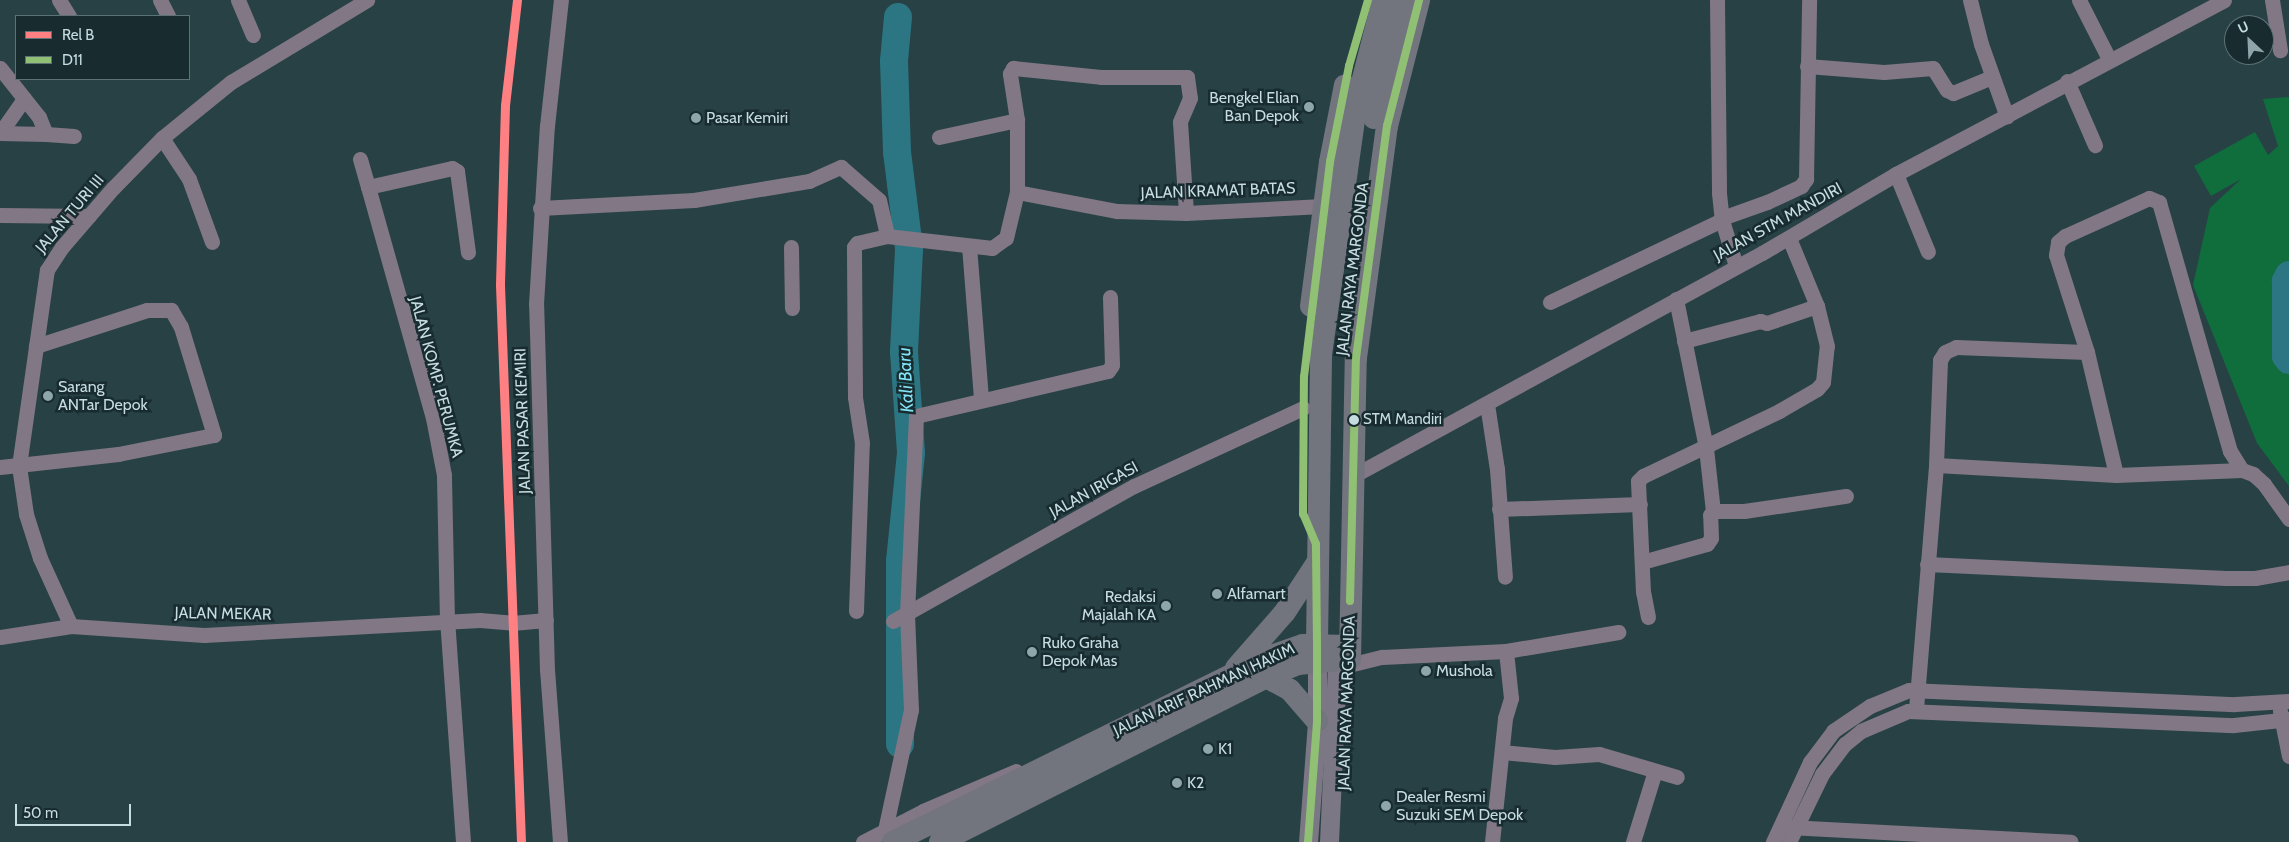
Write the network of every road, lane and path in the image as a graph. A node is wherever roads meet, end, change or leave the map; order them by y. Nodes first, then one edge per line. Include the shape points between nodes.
1 (60, 0) edge
2 (160, 0) edge
3 (238, 0) edge
4 (367, 0) edge
5 (561, 0) edge
6 (1368, 0) edge
7 (1383, 0) edge
8 (1402, 0) edge
9 (1419, 0) edge
10 (1717, 0) edge
11 (1809, 0) edge
12 (1970, 0) edge
13 (2079, 0) edge
14 (2224, 0) edge
15 (2272, 0) edge
16 (68, 15) edge
17 (168, 15) edge
18 (253, 35) dead end
19 (2280, 50) dead end
20 (2109, 59) junction
21 (1807, 66) junction
22 (0, 68) edge
23 (1992, 77) junction
24 (2067, 82) junction
25 (1370, 84) junction
26 (24, 98) junction
27 (2007, 117) junction
28 (1017, 120) junction
29 (0, 132) edge
30 (46, 134) junction
31 (74, 136) dead end
32 (938, 137) dead end
33 (162, 138) junction
34 (2095, 145) dead end
35 (360, 159) dead end
36 (1896, 174) junction
37 (368, 187) junction
38 (1017, 192) junction
39 (1323, 206) junction
40 (540, 208) junction
41 (1186, 213) junction
42 (0, 215) edge
43 (89, 216) junction
44 (1722, 219) junction
45 (889, 237) junction
46 (1789, 238) junction
47 (212, 242) dead end
48 (969, 246) junction
49 (791, 247) dead end
50 (468, 252) dead end
51 (1928, 252) dead end
52 (1736, 266) junction
53 (1110, 297) dead end
54 (1676, 299) junction
55 (1550, 302) dead end
56 (1319, 304) junction
57 (1817, 306) junction
58 (792, 308) dead end
59 (1684, 341) junction
60 (36, 346) junction
61 (2087, 352) junction
62 (981, 400) junction
63 (1487, 404) junction
64 (1303, 408) junction
65 (1706, 448) junction
66 (1936, 465) junction
67 (19, 466) junction
68 (0, 467) edge
69 (2242, 470) junction
70 (2116, 474) junction
71 (1344, 478) junction
72 (1846, 496) dead end
73 (1640, 504) junction
74 (1499, 509) junction
75 (1713, 511) junction
76 (2289, 520) edge
77 (1316, 554) junction
78 (1642, 562) junction
79 (1928, 564) junction
80 (2289, 572) edge
81 (1505, 577) dead end
82 (856, 611) dead end
83 (1648, 617) dead end
84 (900, 618) junction
85 (546, 620) junction
86 (447, 622) junction
87 (71, 626) junction
88 (1618, 632) dead end
89 (0, 637) edge
90 (1506, 652) junction
91 (1337, 655) junction
92 (1229, 676) junction
93 (1266, 677) junction
94 (1916, 689) junction
95 (2284, 701) edge
96 (1916, 709) junction
97 (2285, 720) edge
98 (1317, 722) junction
99 (1502, 752) junction
100 (1063, 756) junction
101 (2289, 756) edge
102 (1655, 771) junction
103 (1073, 776) junction
104 (1677, 777) dead end
105 (1789, 832) edge
106 (889, 836) edge
107 (463, 842) edge
108 (560, 842) edge
109 (863, 842) edge
110 (940, 842) edge
111 (963, 842) edge
112 (1308, 842) edge
113 (1329, 842) edge
114 (1341, 842) edge
115 (1492, 842) edge
116 (1633, 842) edge
117 (1773, 842) edge
118 (2071, 842) edge

1 - 16 street
2 - 17 street
3 - 18 street
4 - 33 street, JALAN TURI III via 231,82
5 - 40 street, JALAN PASAR KEMIRI
6 - 25 highway, JALAN RAYA MARGONDA
7 - 25 highway, JALAN RAYA MARGONDA
8 - 25 highway, JALAN RAYA MARGONDA
9 - 25 highway, JALAN RAYA MARGONDA
10 - 44 street
11 - 21 street
12 - 23 street
13 - 20 street
14 - 20 street, JALAN STM MANDIRI
15 - 19 street
20 - 24 street, JALAN STM MANDIRI
21 - 23 street via 1884,72 1934,68 1947,90 1953,93
21 - 44 street via 1804,183 1767,202
22 - 26 street
23 - 27 street
24 - 27 street, JALAN STM MANDIRI
24 - 34 street
25 - 39 highway, JALAN RAYA MARGONDA
25 - 56 highway, JALAN RAYA MARGONDA
25 - 71 highway, JALAN RAYA MARGONDA via 1348,357
26 - 29 street
26 - 30 street via 39,117
27 - 36 street, JALAN STM MANDIRI
28 - 32 street
28 - 38 street
28 - 41 street via 1010,74 1013,68 1101,77 1187,77 1190,98 1180,122
29 - 30 street
30 - 31 street
33 - 43 street, JALAN TURI III
33 - 47 street via 189,179
35 - 37 street, JALAN KOMP. PERUMKA
36 - 46 street, JALAN STM MANDIRI
36 - 51 street
37 - 50 street via 452,168 457,171
37 - 86 street, JALAN KOMP. PERUMKA via 432,418 444,475
38 - 41 street, JALAN KRAMAT BATAS via 1117,211
38 - 48 street via 1004,242 992,248
39 - 41 street, JALAN KRAMAT BATAS
39 - 56 highway, JALAN RAYA MARGONDA
40 - 45 street via 694,200 809,181 841,167 879,200
40 - 85 street, JALAN PASAR KEMIRI via 536,304
42 - 43 street
43 - 60 street, JALAN TURI III via 47,270
44 - 52 street
44 - 55 street
45 - 48 street
45 - 82 street via 857,243 854,247 855,398 862,442
46 - 52 street, JALAN STM MANDIRI
46 - 57 street
48 - 62 street
49 - 58 street
52 - 54 street, JALAN STM MANDIRI
53 - 62 street via 1112,364 1108,371
54 - 59 street
54 - 63 street, JALAN STM MANDIRI
56 - 64 highway, JALAN RAYA MARGONDA
56 - 77 highway, JALAN RAYA MARGONDA
57 - 59 street via 1767,323 1760,321
57 - 65 street via 1827,346 1823,382 1793,403
59 - 65 street
60 - 67 street, JALAN TURI III
60 - 67 street via 147,310 171,310 181,327 214,435 118,454
61 - 66 street via 1956,347 1945,352 1940,360
61 - 69 street via 2056,255 2058,242 2065,236 2154,198 2159,202 2230,451
61 - 70 street
62 - 84 street via 916,416
63 - 71 street, JALAN STM MANDIRI
63 - 74 street
64 - 77 highway, JALAN RAYA MARGONDA via 1304,514
64 - 84 street, JALAN IRIGASI via 1134,486
65 - 73 street via 1643,476 1638,482
65 - 75 street
66 - 70 street
66 - 79 street
67 - 68 street
67 - 87 street, JALAN TURI III via 28,523
69 - 70 street
69 - 76 street via 2253,474 2264,484
71 - 91 highway, JALAN RAYA MARGONDA
72 - 75 street via 1744,511
73 - 74 street
73 - 78 street
74 - 81 street
75 - 78 street via 1707,544
77 - 91 highway, JALAN RAYA MARGONDA
77 - 92 highway via 1285,612
78 - 83 street
79 - 80 street via 2226,578
79 - 94 street
84 - 106 street via 911,710
85 - 86 street, JALAN MEKAR
85 - 108 street, JALAN PASAR KEMIRI
86 - 87 street, JALAN MEKAR via 204,634
86 - 107 street, JALAN KOMP. PERUMKA
87 - 89 street, JALAN MEKAR
88 - 90 street
90 - 91 street via 1382,657
90 - 99 street via 1510,698
91 - 92 highway, JALAN ARIF RAHMAN HAKIM via 1282,651
91 - 93 highway, JALAN ARIF RAHMAN HAKIM via 1298,664
91 - 98 main road, JALAN RAYA MARGONDA
91 - 113 main road, JALAN RAYA MARGONDA
91 - 114 main road, JALAN RAYA MARGONDA
92 - 100 highway, JALAN ARIF RAHMAN HAKIM
93 - 98 highway via 1290,690
93 - 103 highway, JALAN ARIF RAHMAN HAKIM
94 - 95 street via 2236,704
94 - 96 street
94 - 105 street via 1870,706 1833,731 1810,762
95 - 97 street
96 - 97 street via 2234,725
96 - 105 street via 1877,723 1845,744 1822,774
97 - 101 street
98 - 112 main road, JALAN RAYA MARGONDA
99 - 102 street via 1555,757 1599,754
99 - 115 street
100 - 106 highway, JALAN ARIF RAHMAN HAKIM
100 - 106 street, JALAN ARIF RAHMAN HAKIM via 992,780
102 - 104 street
102 - 116 street
103 - 110 highway, JALAN ARIF RAHMAN HAKIM
103 - 111 street, JALAN ARIF RAHMAN HAKIM via 1034,803
105 - 117 street
105 - 118 street
106 - 109 street, JALAN ARIF RAHMAN HAKIM

